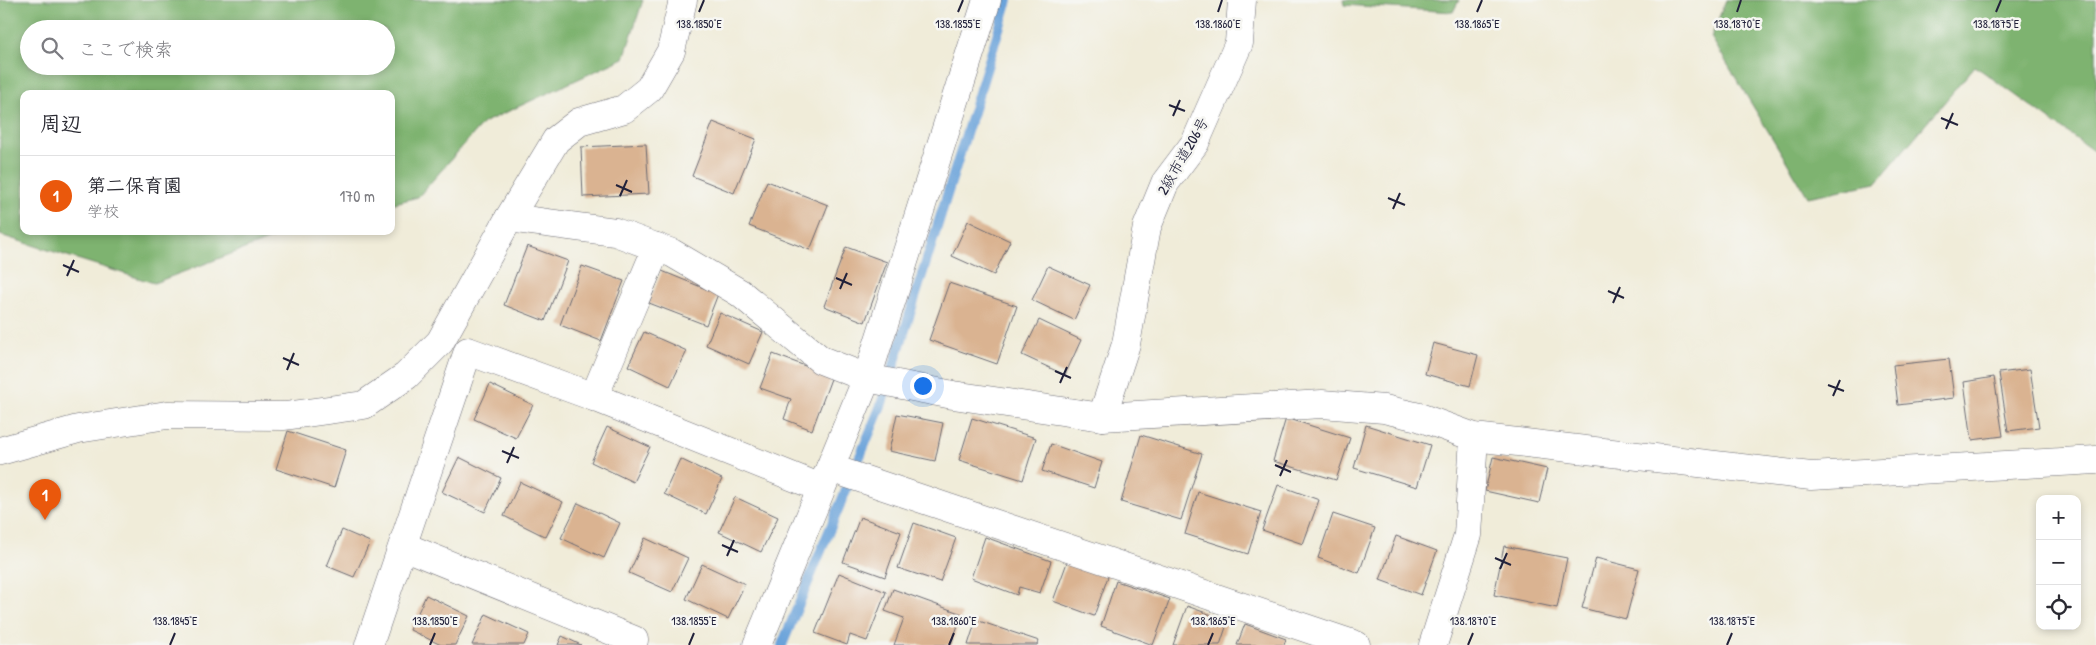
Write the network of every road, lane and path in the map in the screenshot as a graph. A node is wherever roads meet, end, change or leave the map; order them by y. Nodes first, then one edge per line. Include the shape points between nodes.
1 (683, 0) edge
2 (987, 0) edge
3 (1242, 0) edge
4 (509, 218) junction
5 (657, 247) junction
6 (440, 342) junction
7 (468, 351) junction
8 (867, 378) junction
9 (594, 397) junction
10 (1102, 417) junction
11 (1474, 438) junction
12 (0, 451) edge
13 (2096, 460) edge
14 (825, 478) junction
15 (403, 546) junction
16 (369, 645) edge
17 (632, 645) edge
18 (757, 645) edge
19 (1356, 645) edge
20 (1434, 645) edge

1 - 4 street via 671,51 650,90 624,109 579,122 556,140
2 - 8 street
3 - 10 street, 2級市道206号 via 1239,43 1195,143 1165,182 1147,227 1126,344
4 - 5 street via 615,232
4 - 6 street
5 - 8 street via 740,293 821,360
5 - 9 street
6 - 7 street
6 - 12 street via 406,376 364,405 285,416 167,415 78,429
7 - 9 street
7 - 15 street
8 - 10 street via 954,395
8 - 14 street
9 - 14 street
10 - 11 street via 1322,404 1384,409 1419,417
11 - 13 street via 1811,476
11 - 20 street via 1468,535
14 - 18 street
14 - 19 street
15 - 16 street
15 - 17 street via 634,640

